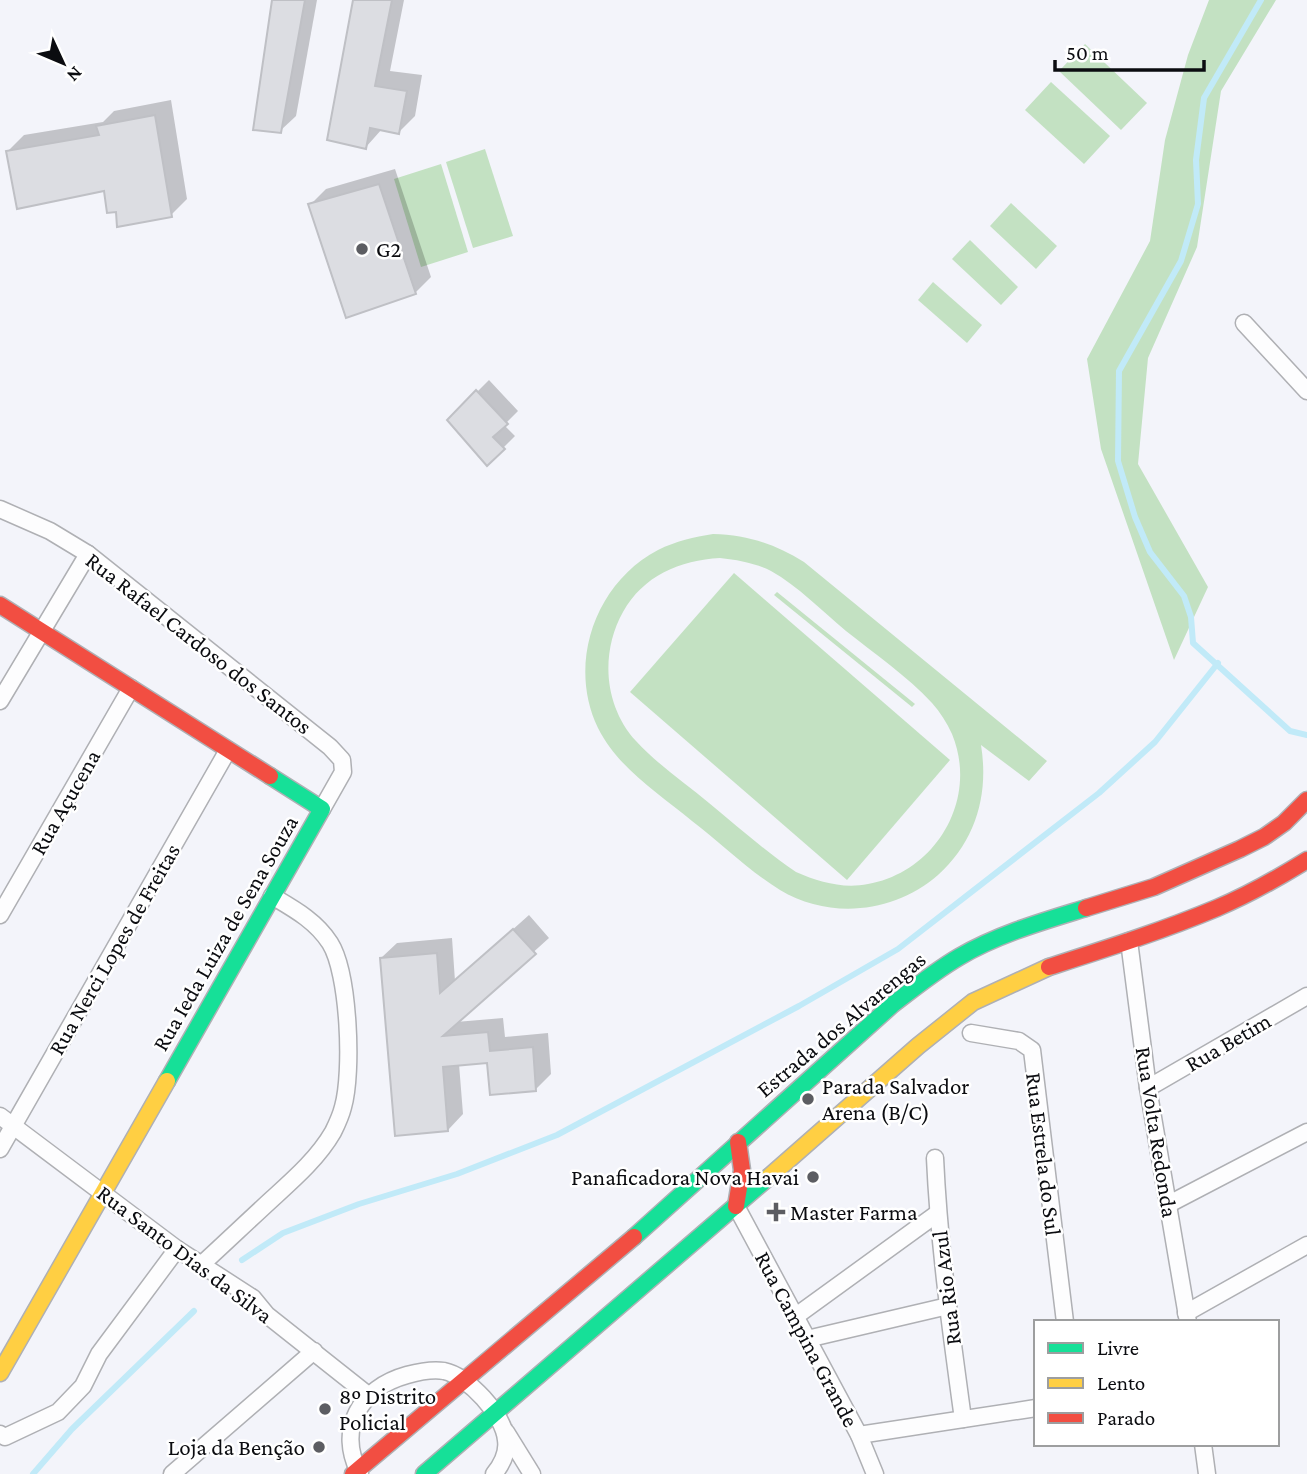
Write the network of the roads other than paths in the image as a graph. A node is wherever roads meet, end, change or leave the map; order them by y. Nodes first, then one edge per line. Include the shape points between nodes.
1 (1244, 323) dead end
2 (1307, 391) edge
3 (0, 509) edge
4 (88, 554) junction
5 (0, 605) edge
6 (42, 631) junction
7 (131, 688) junction
8 (0, 701) edge
9 (228, 750) junction
10 (1307, 800) edge
11 (322, 809) junction
12 (1307, 860) edge
13 (272, 896) junction
14 (0, 915) edge
15 (1129, 941) junction
16 (1307, 996) edge
17 (971, 1033) dead end
18 (1149, 1088) junction
19 (7, 1121) edge
20 (1307, 1132) edge
21 (738, 1142) junction
22 (0, 1149) edge
23 (934, 1157) dead end
24 (104, 1193) junction
25 (1169, 1204) junction
26 (736, 1206) junction
27 (938, 1213) junction
28 (1307, 1245) edge
29 (177, 1249) junction
30 (209, 1269) junction
31 (947, 1306) junction
32 (796, 1316) junction
33 (1187, 1317) edge
34 (1065, 1320) edge
35 (807, 1339) junction
36 (314, 1351) junction
37 (0, 1373) edge
38 (463, 1380) junction
39 (368, 1395) junction
40 (1034, 1408) edge
41 (495, 1413) junction
42 (963, 1419) junction
43 (504, 1428) junction
44 (0, 1434) edge
45 (859, 1435) junction
46 (1203, 1446) edge
47 (357, 1473) edge
48 (532, 1473) edge
49 (172, 1474) edge
50 (424, 1474) edge
51 (494, 1474) edge
52 (875, 1474) edge
53 (1207, 1474) edge

1 - 2 street
3 - 4 street, Rua Rafael Cardoso dos Santos
4 - 6 street
4 - 11 street, Rua Rafael Cardoso dos Santos via 342,760 343,772
5 - 6 main road, Rua Ieda Luiza de Sena Souza
6 - 7 main road, Rua Ieda Luiza de Sena Souza
6 - 8 street
7 - 9 main road, Rua Ieda Luiza de Sena Souza
7 - 14 street, Rua Açucena
9 - 11 main road, Rua Ieda Luiza de Sena Souza
9 - 19 street, Rua Nerci Lopes de Freitas
10 - 21 main road, Estrada dos Alvarengas via 1264,837 1230,854 1154,887 1034,924 961,956 892,1005
11 - 13 main road, Rua Ieda Luiza de Sena Souza
12 - 15 main road via 1218,908
13 - 24 main road, Rua Ieda Luiza de Sena Souza
13 - 30 street via 318,928 339,969 348,1069 344,1107 314,1158
15 - 18 street, Rua Volta Redonda
15 - 26 main road via 1044,969 973,1002
16 - 18 street, Rua Betim
17 - 34 street, Rua Estrela do Sul via 1019,1041 1032,1050
18 - 25 street, Rua Volta Redonda
19 - 22 street, Rua Nerci Lopes de Freitas
19 - 24 street, Rua Santo Dias da Silva
20 - 25 street
21 - 26 main road via 742,1170
21 - 38 main road, Estrada dos Alvarengas via 623,1247
23 - 27 street, Rua Rio Azul
24 - 29 street, Rua Santo Dias da Silva
24 - 37 main road, Rua Ieda Luiza de Sena Souza
25 - 33 street, Rua Volta Redonda
26 - 32 street, Rua Campina Grande
26 - 41 main road
27 - 31 street, Rua Rio Azul
27 - 32 street
28 - 33 street
29 - 30 street, Rua Santo Dias da Silva
29 - 44 street via 99,1354 83,1386 58,1412 5,1437
30 - 36 street, Rua Santo Dias da Silva via 253,1298 267,1315
31 - 35 street
31 - 42 street, Rua Rio Azul
32 - 35 street, Rua Campina Grande
35 - 45 street, Rua Campina Grande
36 - 39 street, Rua Santo Dias da Silva
36 - 49 street
38 - 39 street via 443,1371 419,1373 387,1382
38 - 41 street
38 - 47 main road, Estrada dos Alvarengas
39 - 47 street, Estrada dos Alvarengas via 352,1430
40 - 42 street
41 - 43 street
41 - 50 main road
42 - 45 street
43 - 48 street
43 - 51 street via 505,1455
45 - 52 street, Rua Campina Grande
46 - 53 street
48 - 51 street via 516,1468

